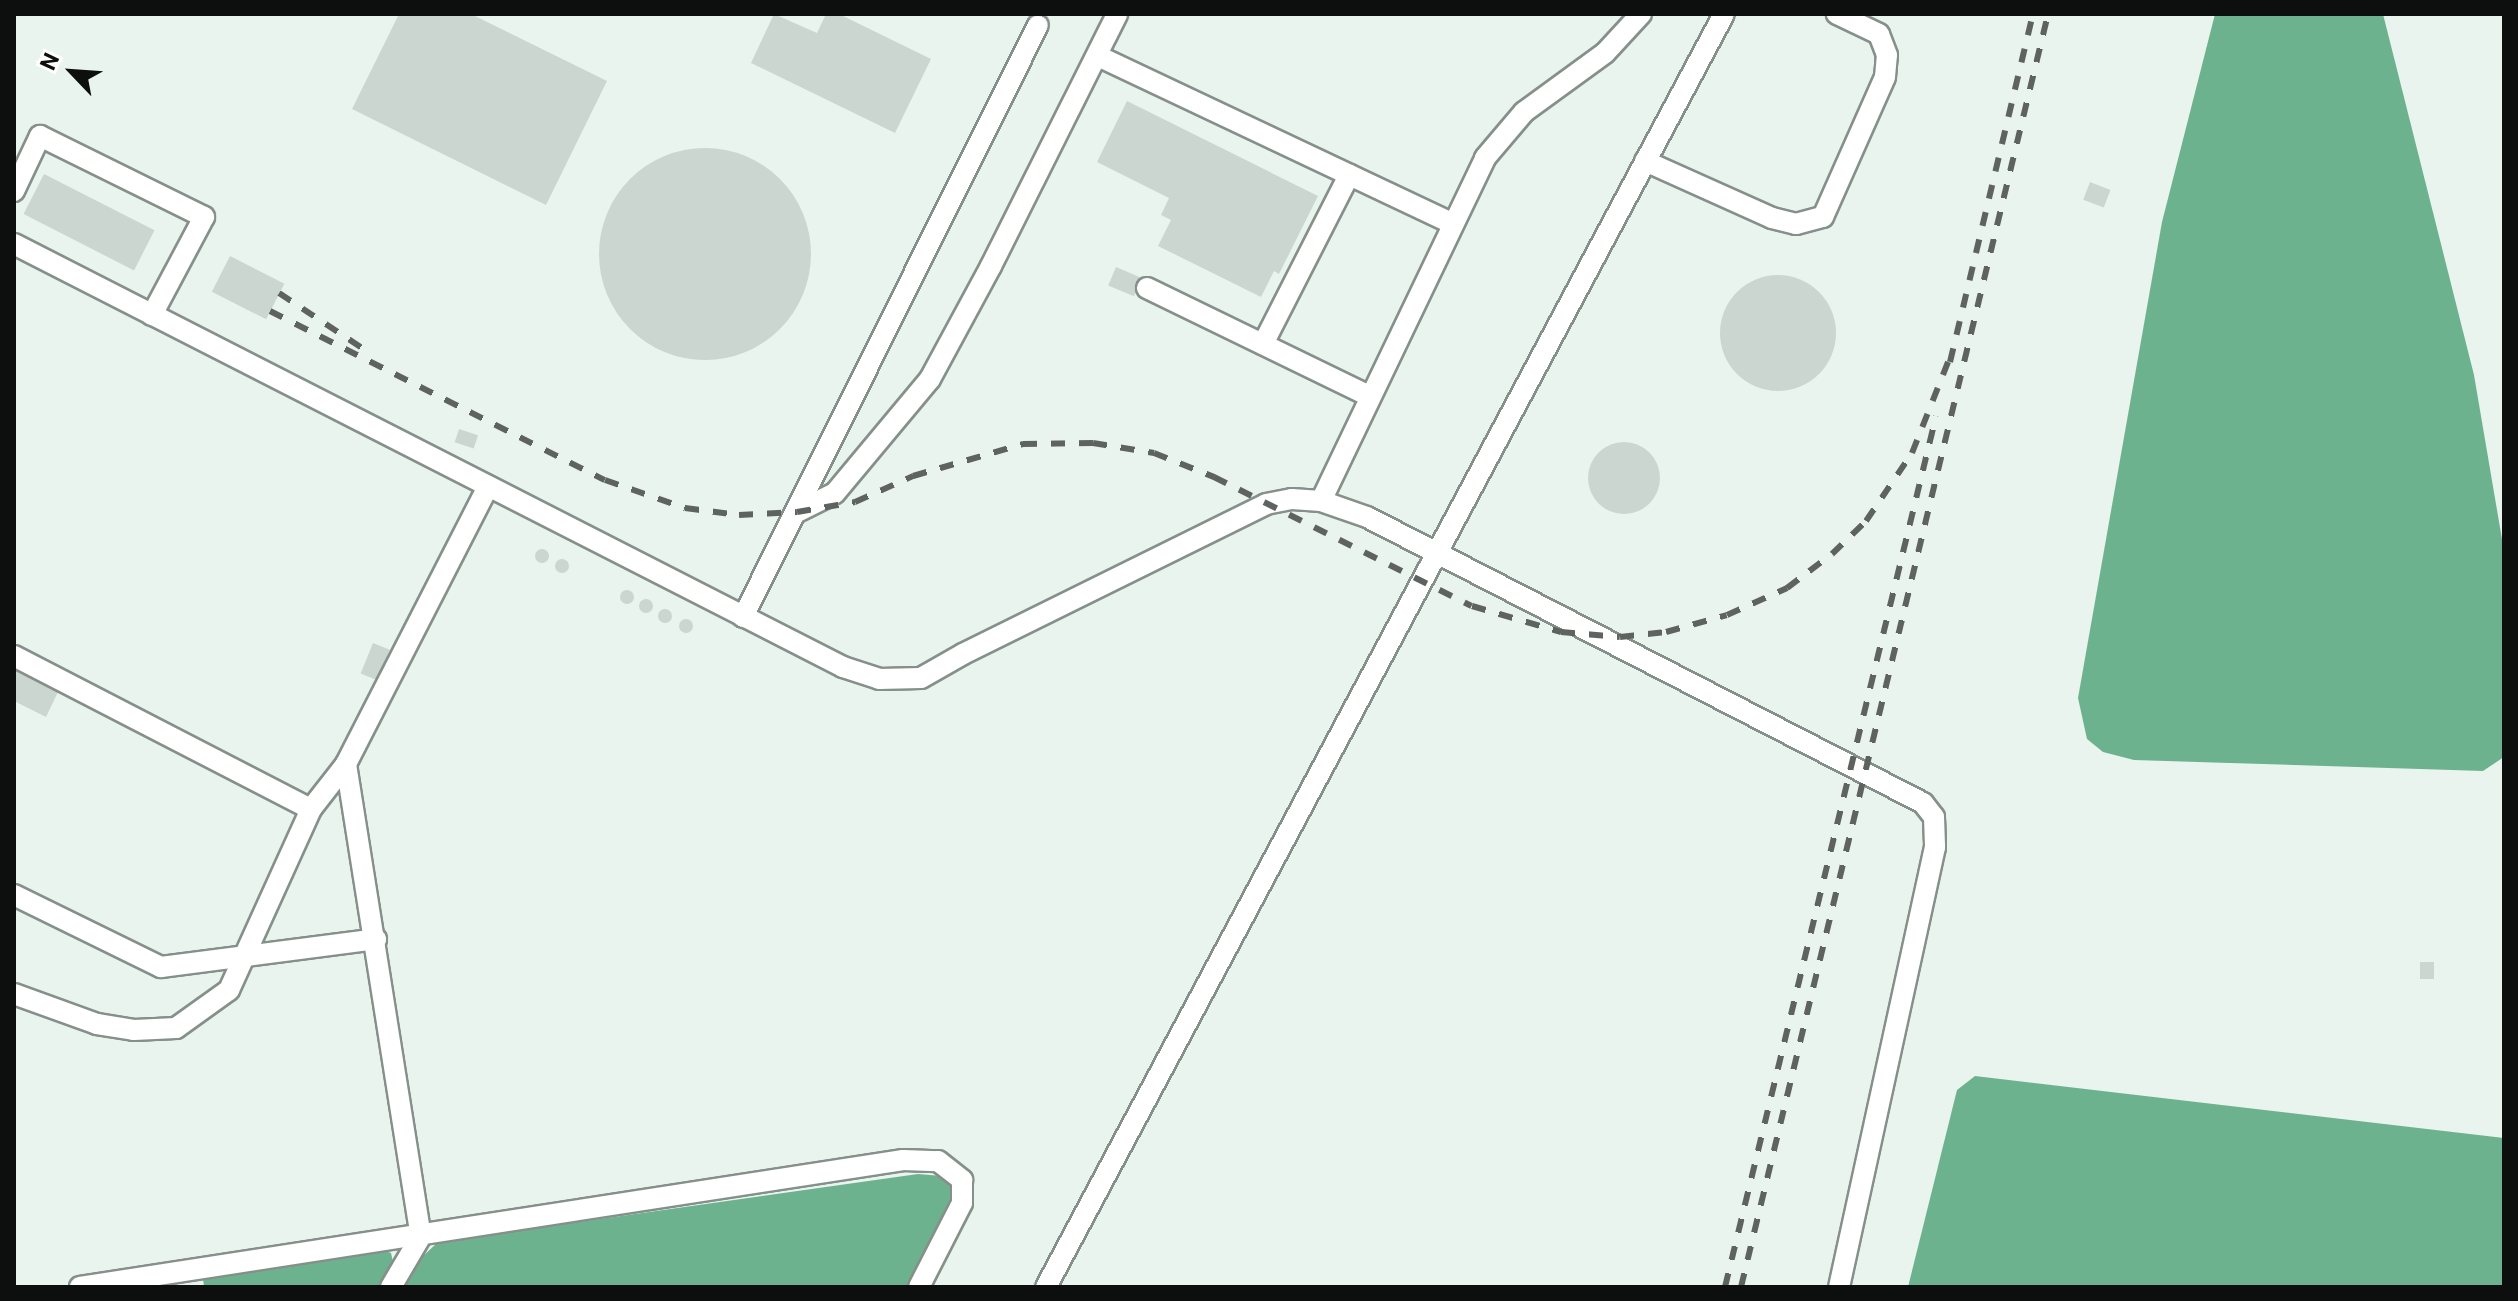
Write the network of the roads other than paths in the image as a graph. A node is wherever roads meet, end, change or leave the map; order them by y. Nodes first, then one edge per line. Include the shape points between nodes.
1 (1117, 14) edge
2 (1641, 14) edge
3 (1724, 14) edge
4 (1837, 14) edge
5 (1038, 25) dead end
6 (1098, 56) junction
7 (1645, 161) junction
8 (1349, 175) junction
9 (14, 191) edge
10 (1452, 223) junction
11 (14, 244) edge
12 (1147, 288) dead end
13 (152, 315) junction
14 (1263, 344) junction
15 (1369, 396) junction
16 (488, 486) junction
17 (1321, 501) junction
18 (797, 512) junction
19 (1436, 555) junction
20 (743, 617) junction
21 (14, 656) edge
22 (346, 764) junction
23 (311, 809) junction
24 (14, 895) edge
25 (376, 939) junction
26 (244, 957) junction
27 (14, 994) edge
28 (421, 1236) junction
29 (80, 1287) edge
30 (391, 1287) edge
31 (919, 1287) edge
32 (1046, 1287) edge
33 (1839, 1287) edge

1 - 6 lane
2 - 10 lane via 1605,53 1524,112 1485,158
3 - 7 lane
4 - 7 lane via 1879,34 1887,55 1885,77 1823,217 1796,224 1772,218
5 - 18 lane
6 - 8 lane
6 - 18 lane via 930,379 835,493
7 - 19 lane
8 - 10 lane
8 - 14 lane
9 - 13 lane via 40,136 204,217
10 - 15 lane
11 - 13 lane
12 - 14 lane
13 - 16 lane
14 - 15 lane
15 - 17 lane
16 - 20 lane
16 - 22 lane
17 - 19 lane via 1367,517
17 - 20 lane via 1266,504 921,678 879,679 843,667
18 - 20 lane
19 - 32 lane
19 - 33 lane via 1866,773 1923,803 1934,817 1935,847
21 - 23 lane
22 - 23 lane
22 - 25 lane
23 - 26 lane
24 - 26 lane via 161,967
25 - 26 lane
25 - 28 lane
26 - 27 lane via 229,990 176,1028 134,1030 97,1024
28 - 29 lane
28 - 30 lane
28 - 31 lane via 903,1160 938,1161 962,1180 962,1203

